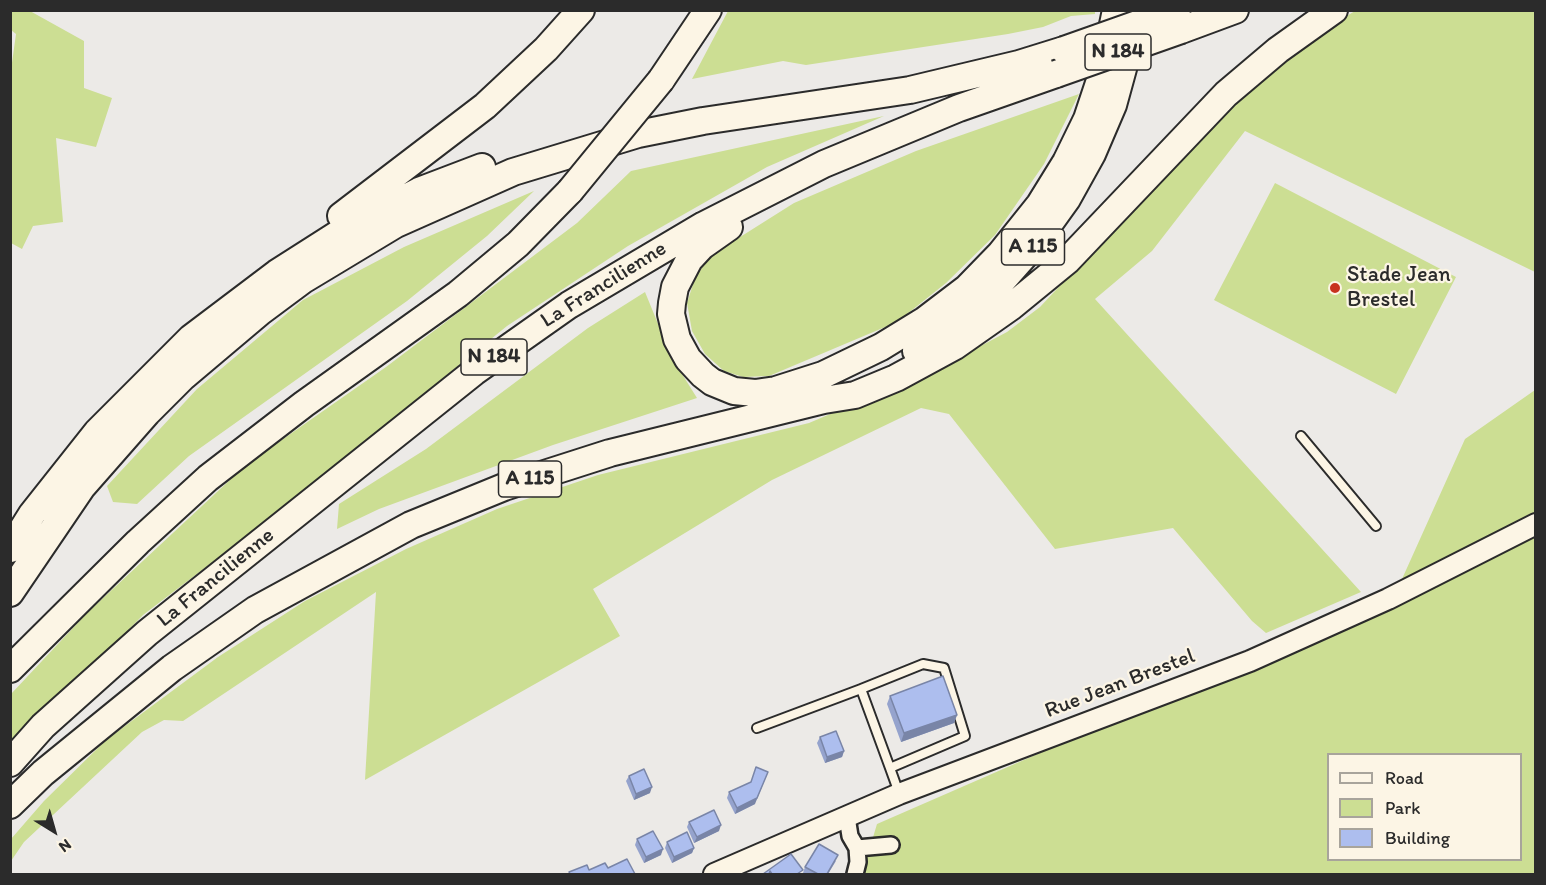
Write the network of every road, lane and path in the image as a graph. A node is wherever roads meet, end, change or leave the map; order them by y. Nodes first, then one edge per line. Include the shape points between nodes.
1 (581, 10) edge
2 (708, 10) edge
3 (1116, 10) edge
4 (1136, 10) edge
5 (1235, 10) edge
6 (1334, 10) edge
7 (1179, 20) edge
8 (1051, 68) junction
9 (764, 112) junction
10 (239, 300) junction
11 (824, 400) junction
12 (1302, 436) dead end
13 (1536, 524) edge
14 (1376, 526) dead end
15 (10, 549) edge
16 (10, 593) edge
17 (10, 669) edge
18 (861, 689) junction
19 (757, 728) dead end
20 (78, 744) junction
21 (10, 763) edge
22 (890, 768) junction
23 (899, 794) junction
24 (10, 805) edge
25 (847, 817) junction
26 (10, 825) edge
27 (891, 845) dead end
28 (857, 848) junction
29 (714, 874) edge
30 (855, 874) edge

1 - 10 highway via 485,106 318,233
2 - 17 highway, bridge via 661,80 605,152 518,244 458,294 242,451 138,542
3 - 8 highway via 1095,97 1066,162 1015,237 947,304 851,364 776,390 755,393 724,388 703,375 688,359 673,328 672,303 682,272 702,246 742,218
4 - 11 highway, A 115 via 1120,81 1103,130 1067,199 1035,245 982,301 943,333
5 - 7 highway, La Francilienne / N 184
6 - 11 highway via 1226,94 1088,240 1012,306 955,346 896,378 855,395
7 - 8 highway, La Francilienne / N 184, bridge
8 - 9 highway, La Francilienne / N 184 via 1019,64 910,90
8 - 21 highway, La Francilienne / N 184 via 769,191 654,253 534,328 147,633 43,726
9 - 10 highway via 610,131 453,177 346,229
9 - 16 highway, La Francilienne / N 184 via 638,134 524,168 462,192 339,257 221,343 147,413 82,487
10 - 15 highway via 164,362 97,432 32,514
11 - 20 highway, A 115 via 610,453 504,487 411,525 255,610 172,668
12 - 14 lane
13 - 23 street, Rue Jean Brestel via 1388,599 1250,661
18 - 19 lane
18 - 22 lane
18 - 22 lane via 923,664 944,668 965,736
20 - 24 highway, A 115
20 - 26 highway via 69,763
22 - 23 lane
23 - 25 street, Rue Jean Brestel
25 - 28 street
25 - 29 street, Rue Jean Brestel
27 - 28 street
28 - 30 street

